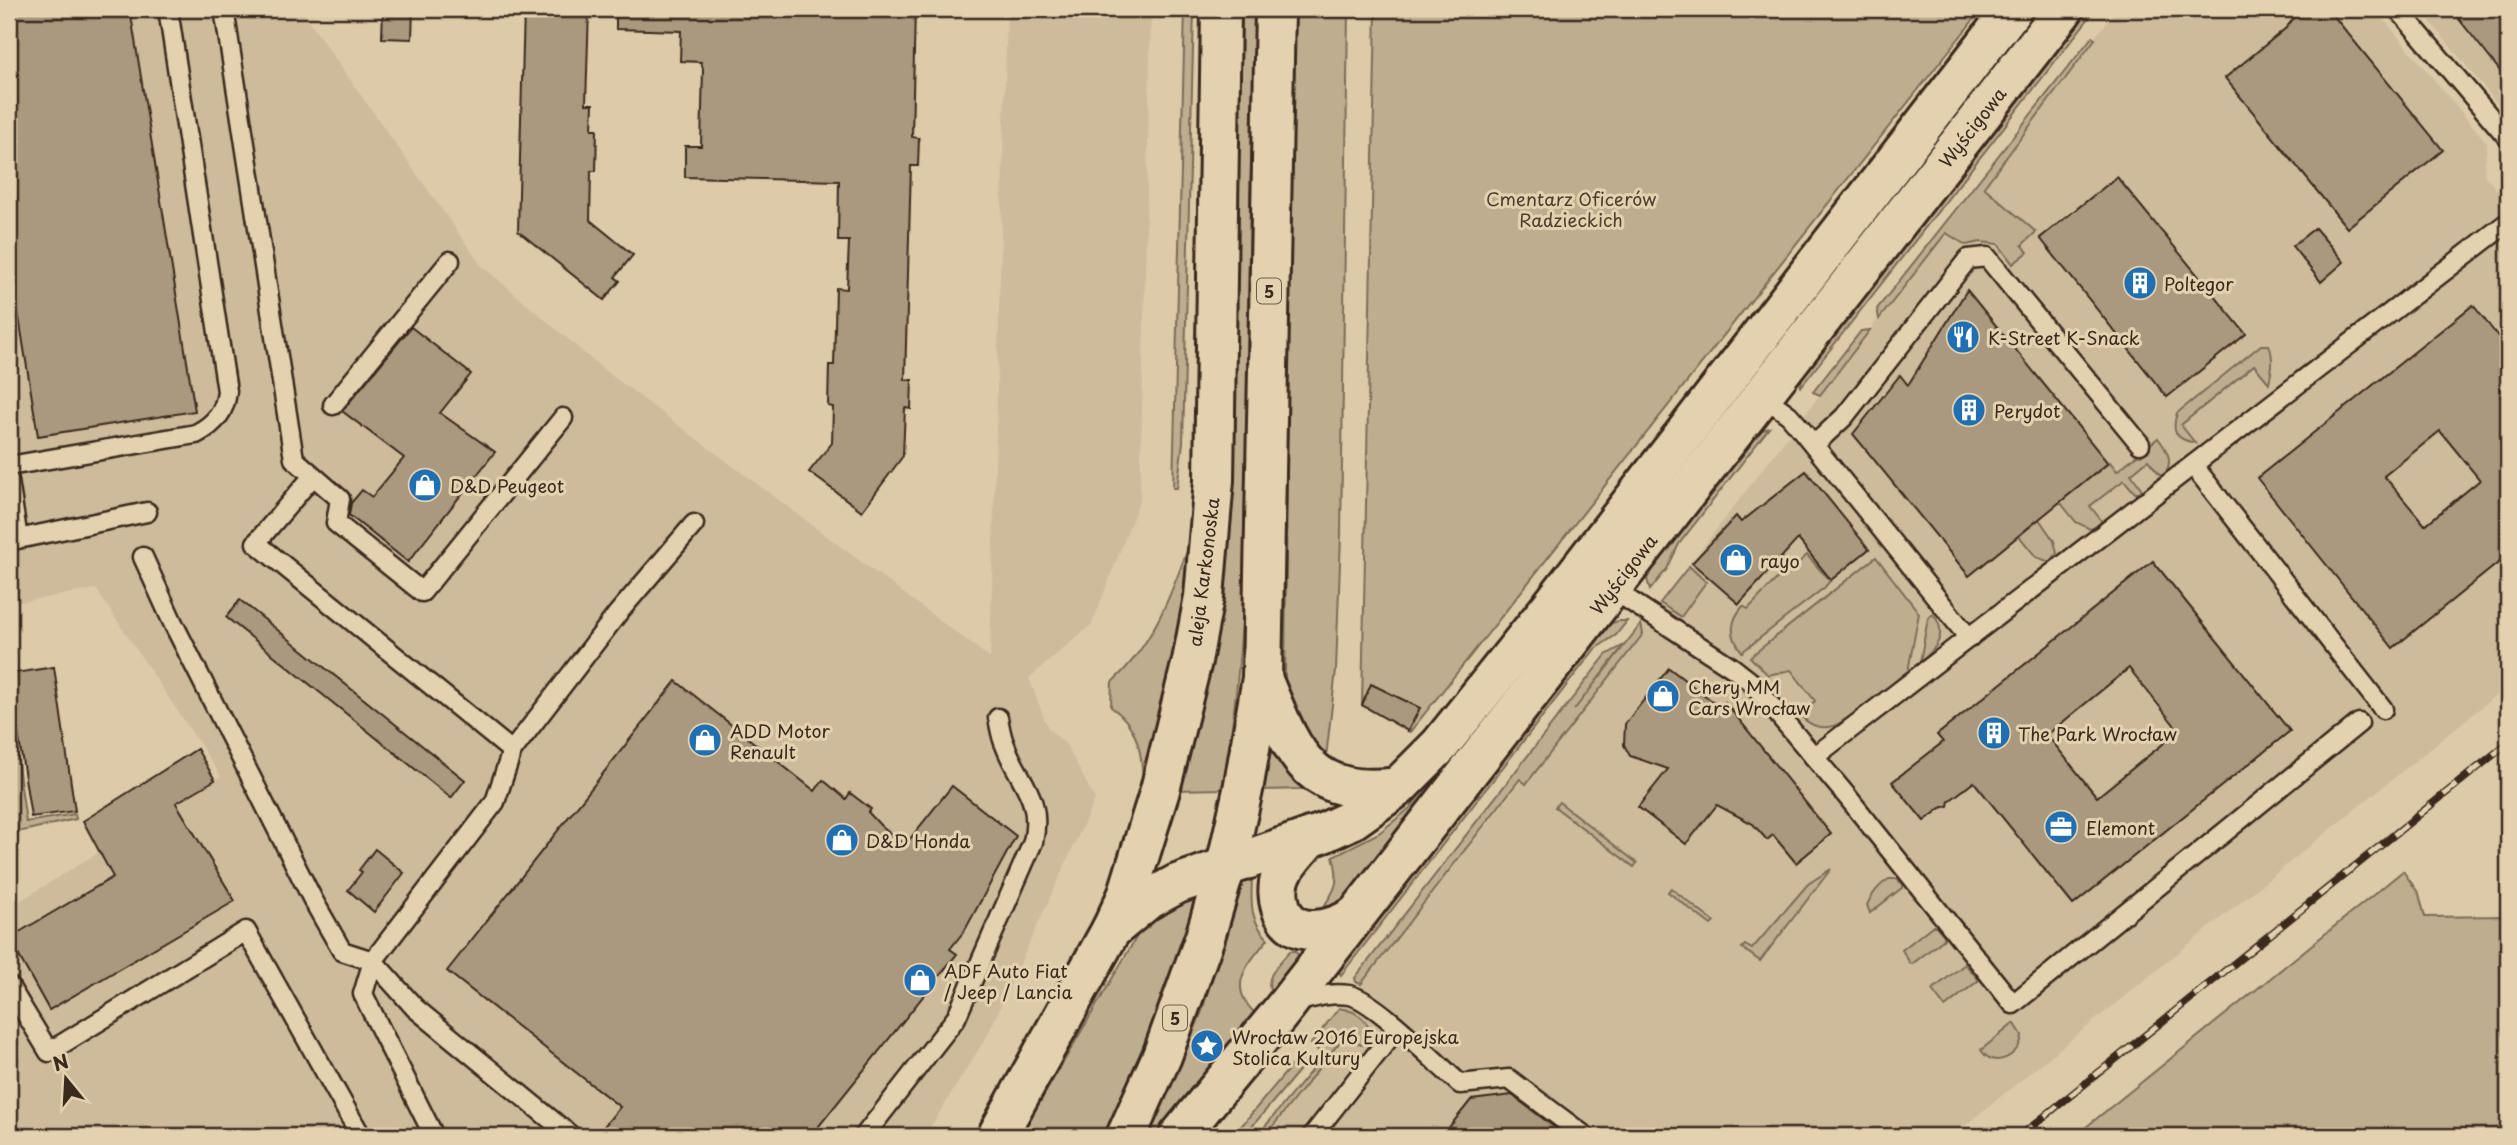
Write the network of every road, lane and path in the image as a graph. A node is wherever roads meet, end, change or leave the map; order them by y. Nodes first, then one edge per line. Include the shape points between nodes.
1 (168, 9) edge
2 (224, 9) edge
3 (1221, 9) edge
4 (1275, 9) edge
5 (2013, 9) edge
6 (2064, 9) edge
7 (2398, 9) edge
8 (2508, 138) edge
9 (2508, 222) edge
10 (450, 261) dead end
11 (1762, 395) junction
12 (334, 405) dead end
13 (564, 418) dead end
14 (2140, 444) dead end
15 (1814, 445) junction
16 (2193, 465) junction
17 (9, 466) edge
18 (313, 476) junction
19 (9, 481) edge
20 (147, 512) dead end
21 (694, 524) dead end
22 (143, 557) dead end
23 (1578, 569) junction
24 (1611, 588) junction
25 (1969, 638) junction
26 (1262, 678) junction
27 (2383, 709) dead end
28 (998, 718) dead end
29 (2359, 723) dead end
30 (512, 751) junction
31 (1814, 757) junction
32 (1398, 787) junction
33 (1310, 837) junction
34 (1226, 866) junction
35 (1355, 916) junction
36 (1111, 930) junction
37 (373, 961) junction
38 (9, 986) edge
39 (1287, 1003) junction
40 (1396, 1028) junction
41 (361, 1136) edge
42 (434, 1136) edge
43 (571, 1136) edge
44 (864, 1136) edge
45 (998, 1136) edge
46 (1126, 1136) edge
47 (1179, 1136) edge
48 (1312, 1136) edge
49 (1585, 1136) edge

1 - 17 lane via 226,406 217,420 196,434
2 - 18 lane via 294,459
3 - 36 main road, aleja Karkonoska via 1214,480 1204,597 1160,790 1127,895
4 - 26 main road, 5
5 - 23 main road
6 - 11 main road, Wyścigowa
7 - 8 lane
9 - 16 lane
10 - 12 lane
11 - 15 lane via 1789,415
11 - 24 main road, Wyścigowa
13 - 18 lane via 422,592 336,523 340,499
14 - 15 lane via 1987,257 1968,260 1844,417
15 - 25 lane
16 - 25 lane
16 - 27 lane
18 - 30 lane via 256,543
19 - 20 lane via 18,539
21 - 30 lane via 618,613
22 - 37 lane via 306,888 342,951
23 - 24 lane
23 - 32 main road via 1448,735
24 - 31 lane via 1751,682
24 - 35 main road, Wyścigowa
25 - 31 lane
26 - 32 main road via 1294,747 1326,781 1369,791
26 - 34 main road, 5
28 - 44 lane via 1004,745 1036,810 1034,842 956,1018
29 - 31 lane via 2013,1004
30 - 37 lane via 495,802
32 - 33 main road via 1353,820
33 - 34 main road
33 - 35 main road via 1281,877 1283,914 1293,925 1319,931
34 - 36 main road via 1160,892
34 - 46 main road, 5 via 1162,1056
35 - 39 main road, Wyścigowa
36 - 45 main road, aleja Karkonoska
37 - 42 lane via 363,994
37 - 43 lane via 415,1008
38 - 41 lane via 49,1052 246,930
39 - 40 lane via 1330,994 1353,995
39 - 47 main road, Wyścigowa
40 - 48 lane
40 - 49 lane via 1460,1084 1509,1079

